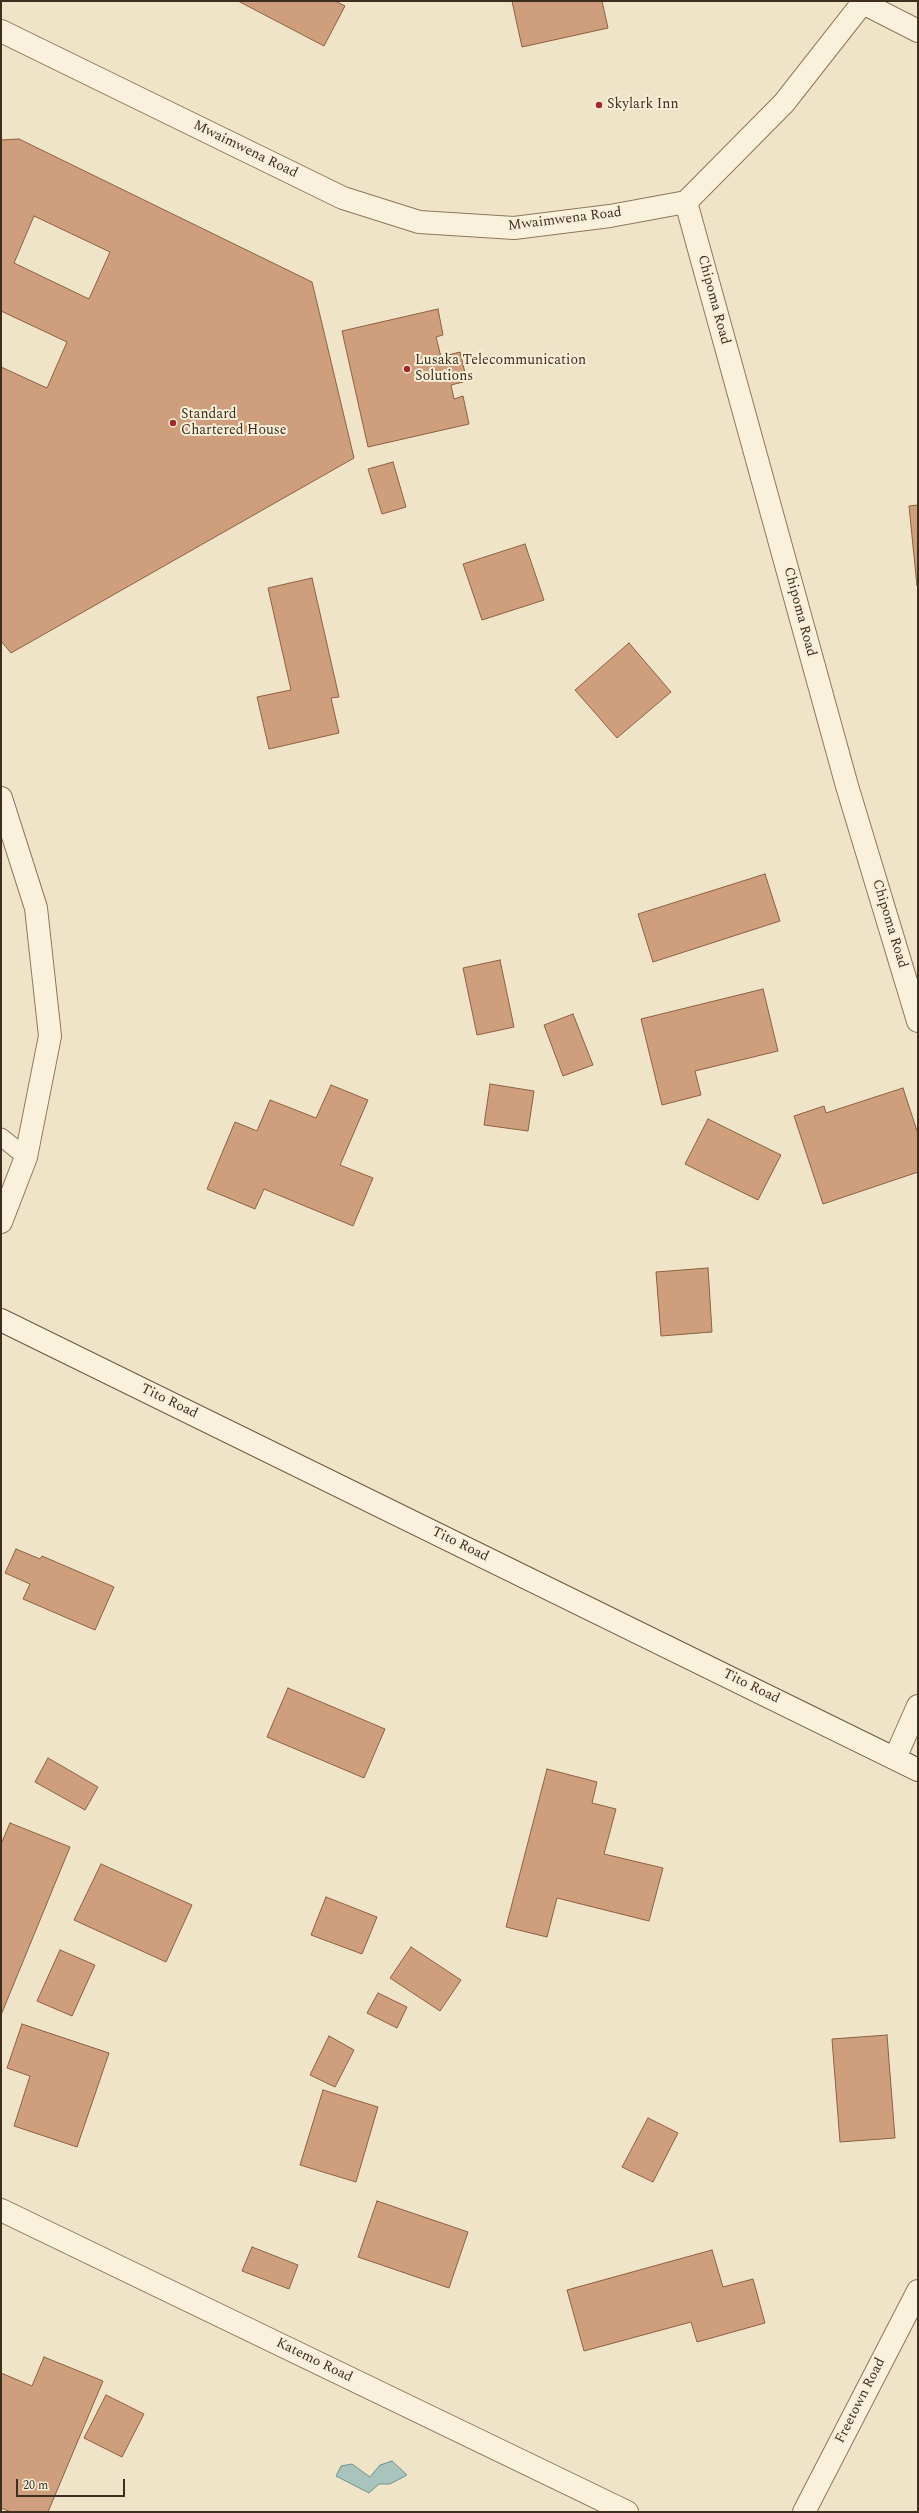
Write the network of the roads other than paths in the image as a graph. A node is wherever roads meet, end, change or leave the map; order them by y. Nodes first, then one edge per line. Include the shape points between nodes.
1 (864, 2) edge
2 (1, 31) edge
3 (918, 31) edge
4 (686, 202) junction
5 (1, 798) edge
6 (918, 1021) edge
7 (1, 1137) edge
8 (26, 1157) junction
9 (1, 1222) edge
10 (1, 1320) edge
11 (918, 1706) edge
12 (895, 1758) junction
13 (918, 1770) edge
14 (1, 2210) edge
15 (918, 2291) edge
16 (628, 2512) edge
17 (804, 2512) edge

1 - 3 street
1 - 4 street via 784,103
2 - 4 street, Mwaimwena Road via 343,198 419,222 514,228 610,216
4 - 6 street, Chipoma Road via 847,786
5 - 8 street via 36,908 50,1036
7 - 8 lane
8 - 9 street
10 - 12 street, Tito Road
11 - 12 street
12 - 13 street, Tito Road
14 - 16 street, Katemo Road
15 - 17 street, Freetown Road

